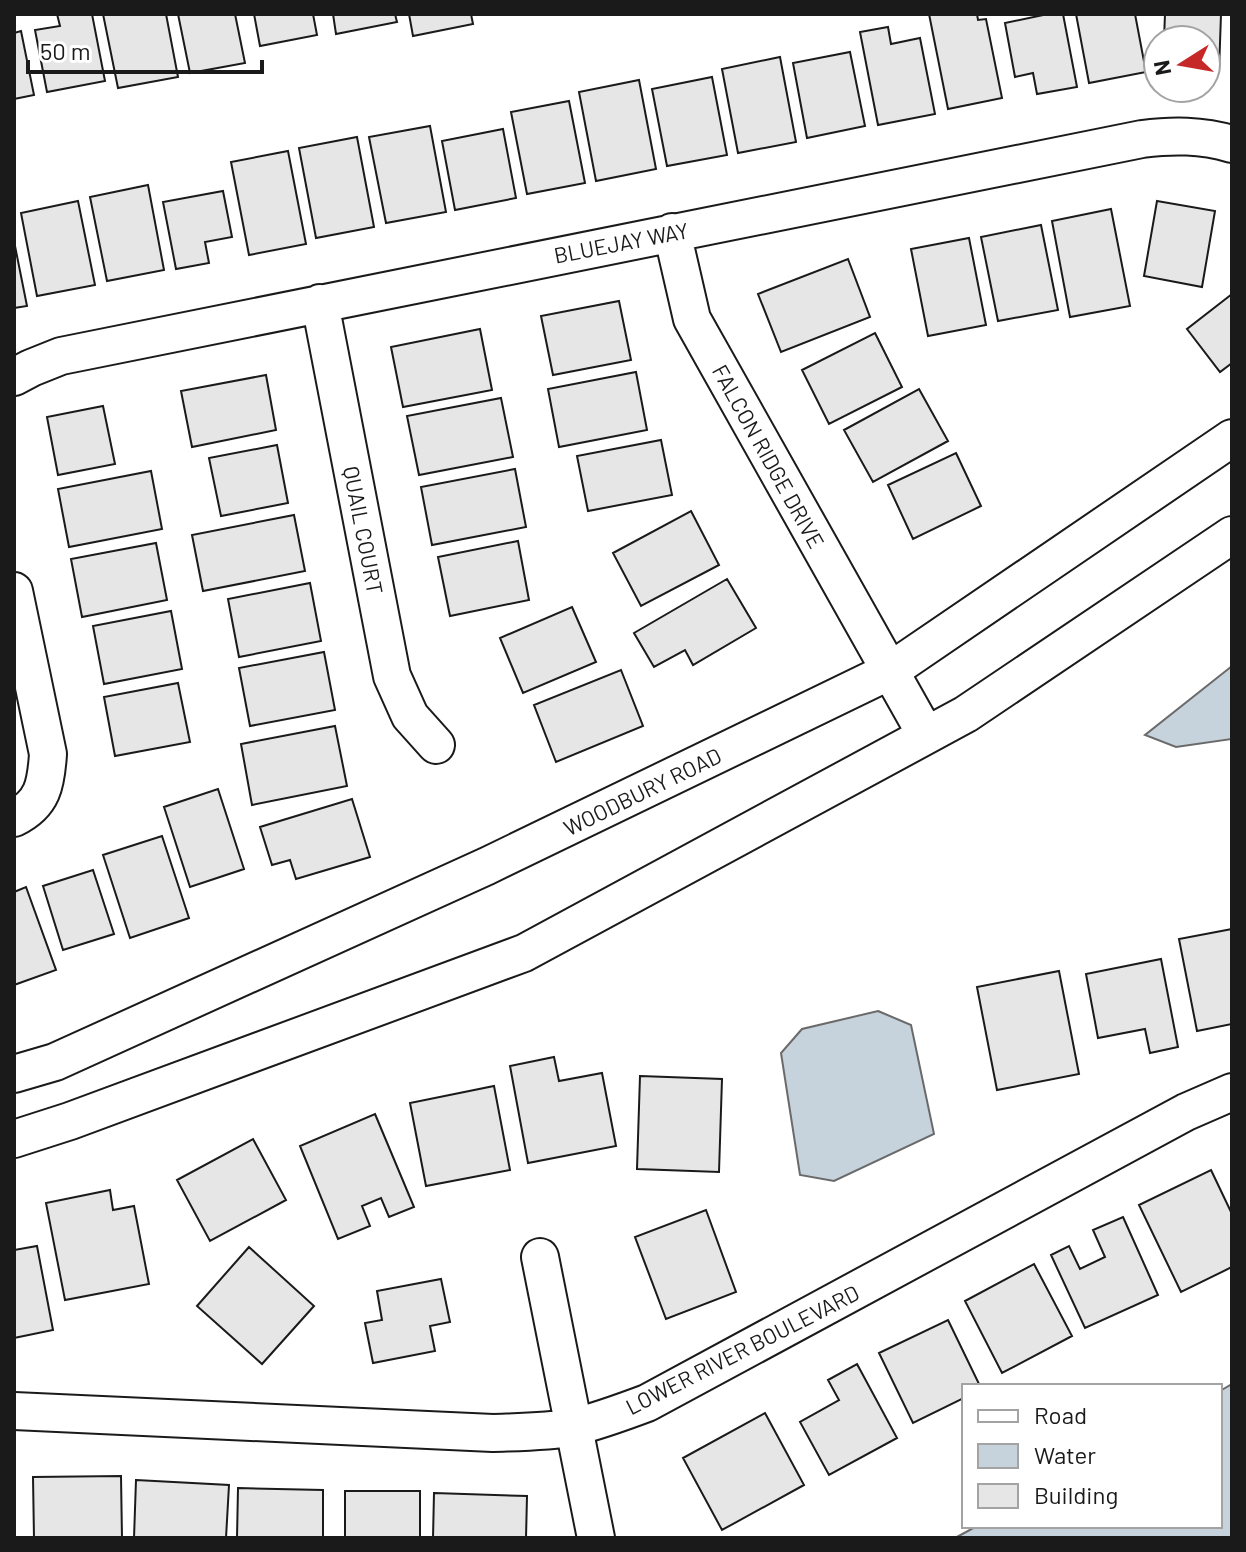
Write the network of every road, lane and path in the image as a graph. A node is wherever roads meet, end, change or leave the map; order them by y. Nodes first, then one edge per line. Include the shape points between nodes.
1 (1232, 144) edge
2 (672, 232) junction
3 (320, 303) junction
4 (14, 377) edge
5 (1232, 438) edge
6 (1232, 535) edge
7 (14, 591) edge
8 (890, 671) junction
9 (926, 735) junction
10 (436, 745) dead end
11 (14, 818) edge
12 (14, 1074) edge
13 (1232, 1092) edge
14 (14, 1139) edge
15 (540, 1257) dead end
16 (14, 1411) edge
17 (574, 1427) junction
18 (596, 1538) edge

1 - 2 street, BLUEJAY WAY via 1170,135 1142,139
2 - 3 street, BLUEJAY WAY
2 - 8 street, FALCON RIDGE DRIVE via 692,319
3 - 4 street, BLUEJAY WAY via 61,356
3 - 10 street, QUAIL COURT via 392,676 410,716
5 - 8 street, WOODBURY ROAD
6 - 9 street via 966,714
7 - 11 street via 48,754 39,798
8 - 9 street, FALCON RIDGE DRIVE
8 - 12 street, WOODBURY ROAD via 487,866 55,1062
9 - 14 street via 524,953
13 - 17 street, LOWER RIVER BOULEVARD via 1172,1119 647,1403
15 - 17 street
16 - 17 street, LOWER RIVER BOULEVARD via 478,1433
17 - 18 street

